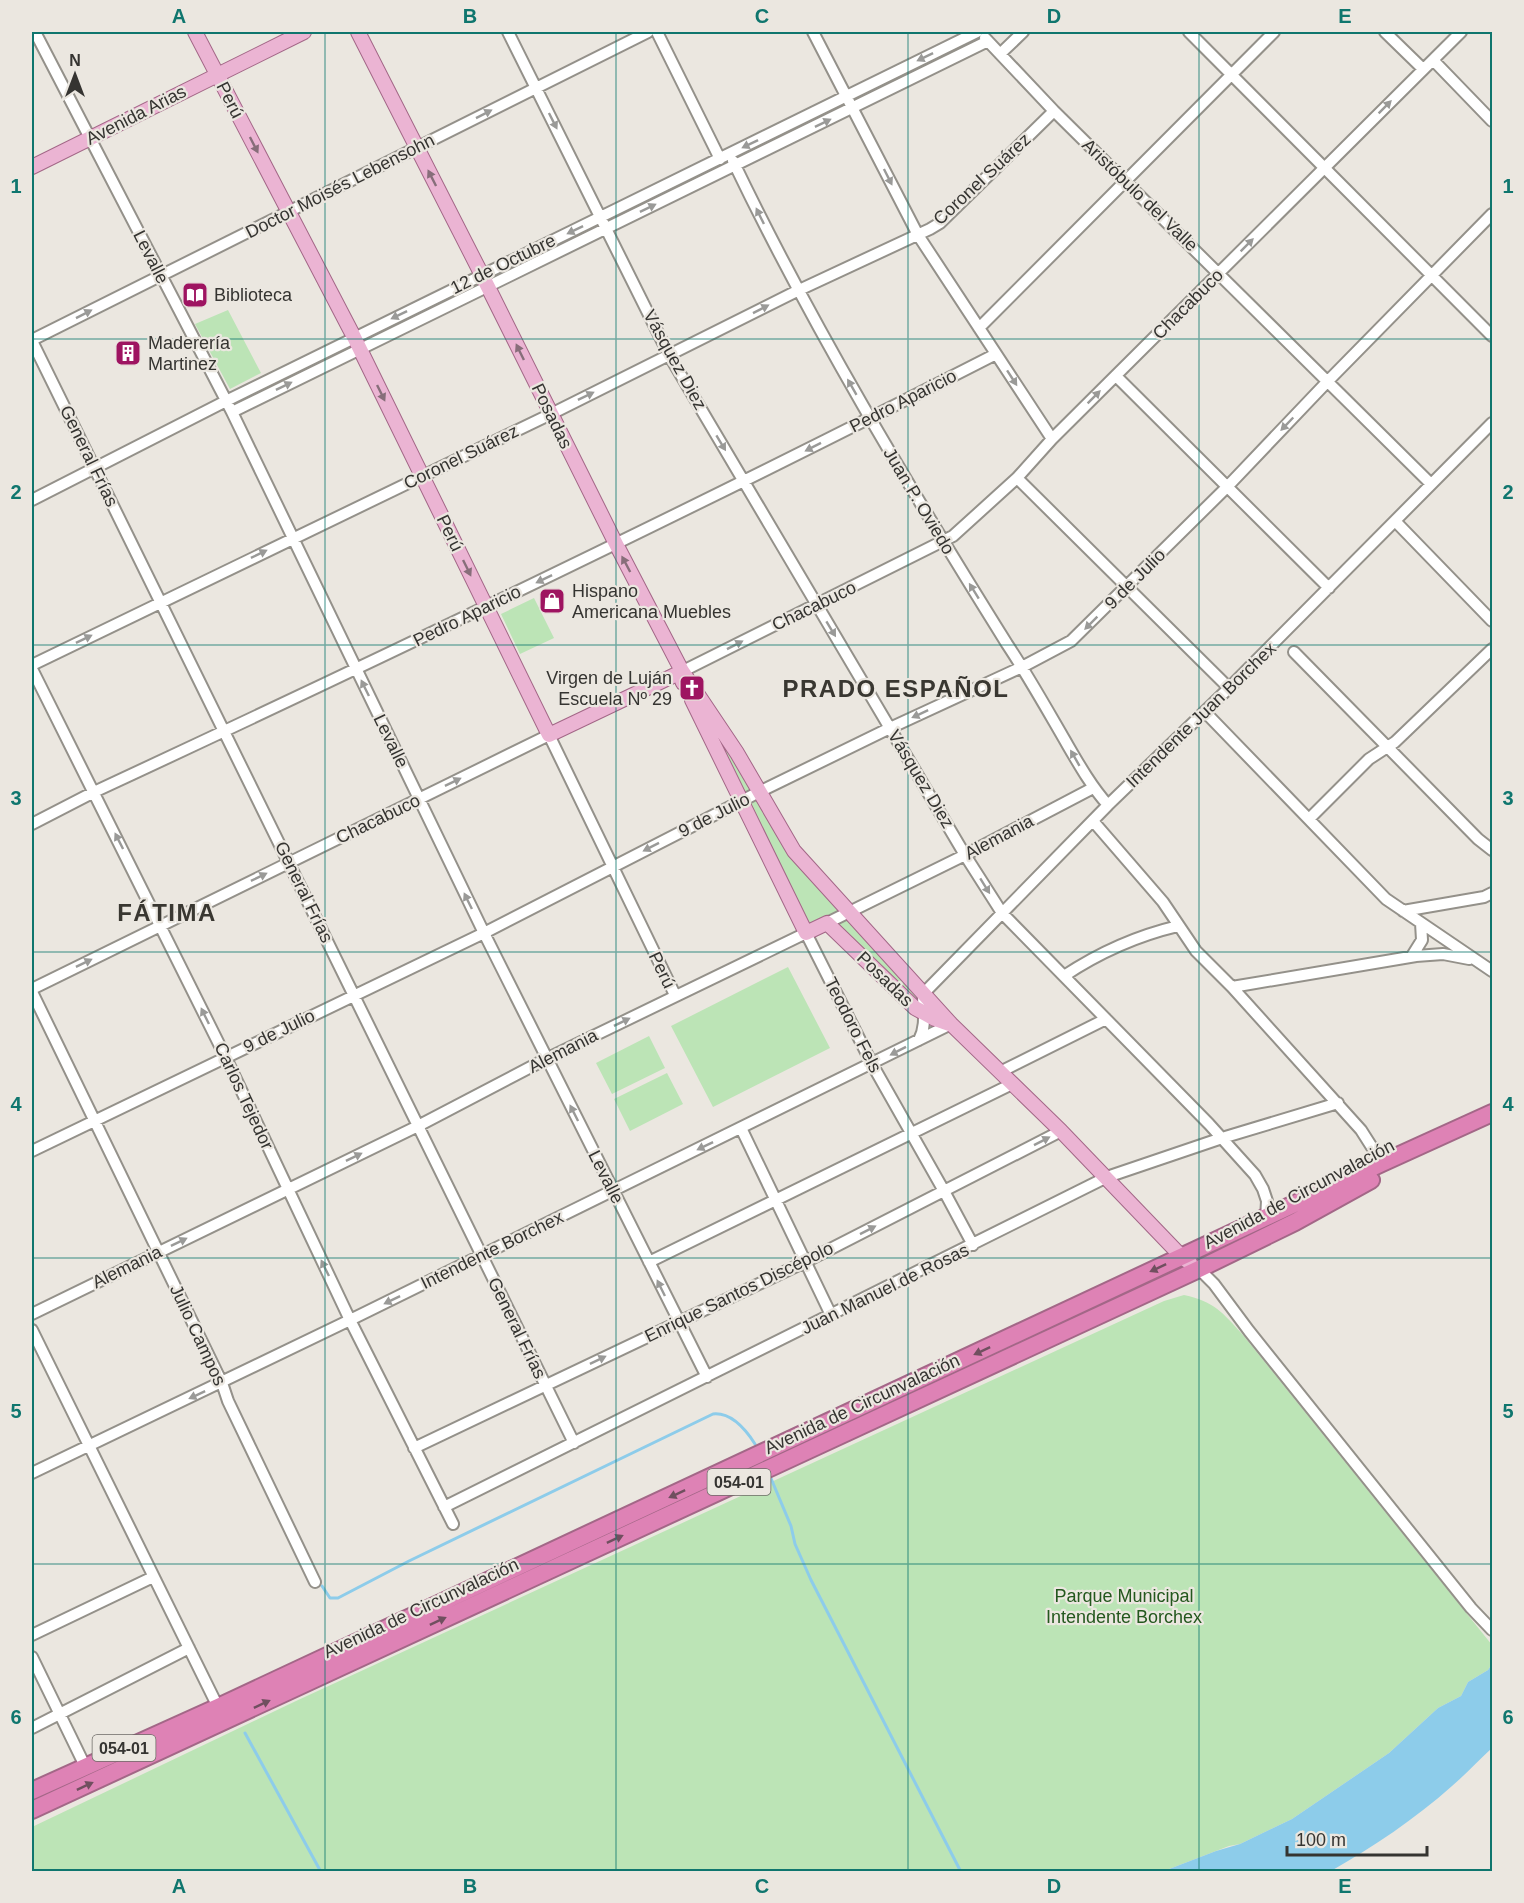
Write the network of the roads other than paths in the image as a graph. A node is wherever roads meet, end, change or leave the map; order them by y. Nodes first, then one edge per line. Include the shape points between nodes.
1 (35, 32) edge
2 (195, 32) edge
3 (304, 32) edge
4 (358, 32) edge
5 (508, 32) edge
6 (648, 32) edge
7 (657, 32) edge
8 (813, 32) edge
9 (977, 32) edge
10 (1023, 32) edge
11 (1189, 32) edge
12 (1274, 32) edge
13 (1385, 32) edge
14 (1461, 32) edge
15 (988, 41) junction
16 (1000, 54) junction
17 (1433, 60) junction
18 (1423, 69) junction
19 (1232, 74) junction
20 (217, 75) junction
21 (536, 88) junction
22 (846, 96) junction
23 (853, 109) junction
24 (1054, 111) junction
25 (1492, 121) edge
26 (90, 138) junction
27 (417, 147) junction
28 (725, 157) junction
29 (735, 166) junction
30 (32, 167) edge
31 (1324, 168) junction
32 (1125, 181) junction
33 (288, 212) junction
34 (1492, 214) edge
35 (601, 217) junction
36 (606, 229) junction
37 (918, 235) junction
38 (1220, 273) junction
39 (161, 275) junction
40 (1432, 276) junction
41 (485, 280) junction
42 (797, 291) junction
43 (979, 328) junction
44 (1492, 336) edge
45 (32, 340) edge
46 (356, 343) junction
47 (996, 354) junction
48 (669, 355) junction
49 (1116, 376) junction
50 (1327, 382) junction
51 (226, 400) junction
52 (232, 412) junction
53 (550, 414) junction
54 (870, 418) junction
55 (1492, 423) edge
56 (1052, 439) junction
57 (94, 467) junction
58 (421, 476) junction
59 (1017, 478) junction
60 (744, 482) junction
61 (1431, 484) junction
62 (1227, 487) junction
63 (32, 500) edge
64 (1396, 522) junction
65 (293, 538) junction
66 (943, 542) junction
67 (616, 544) junction
68 (1128, 586) junction
69 (1329, 588) junction
70 (162, 602) junction
71 (816, 604) junction
72 (487, 607) junction
73 (1492, 621) edge
74 (1492, 649) edge
75 (1294, 652) dead end
76 (32, 667) edge
77 (1022, 667) junction
78 (356, 669) junction
79 (680, 672) junction
80 (1229, 688) junction
81 (1205, 712) junction
82 (890, 728) junction
83 (225, 731) junction
84 (549, 735) junction
85 (1388, 747) junction
86 (1093, 788) junction
87 (94, 792) junction
88 (759, 792) junction
89 (419, 799) junction
90 (742, 801) junction
91 (1108, 805) junction
92 (1309, 819) junction
93 (1093, 821) junction
94 (32, 824) edge
95 (1492, 850) edge
96 (965, 855) junction
97 (289, 862) junction
98 (613, 866) junction
99 (1492, 893) edge
100 (1403, 911) junction
101 (849, 912) junction
102 (1002, 914) junction
103 (827, 923) junction
104 (1420, 923) junction
105 (160, 925) junction
106 (1178, 926) junction
107 (484, 933) junction
108 (806, 933) junction
109 (1413, 956) junction
110 (1475, 960) junction
111 (1492, 971) edge
112 (1064, 976) junction
113 (1232, 987) junction
114 (32, 990) edge
115 (354, 994) junction
116 (923, 994) junction
117 (675, 995) junction
118 (923, 1014) junction
119 (1106, 1019) junction
120 (951, 1024) junction
121 (918, 1040) junction
122 (226, 1058) junction
123 (546, 1059) junction
124 (873, 1064) junction
125 (1000, 1072) junction
126 (1012, 1084) junction
127 (1338, 1103) junction
128 (1492, 1113) edge
129 (95, 1120) junction
130 (418, 1126) junction
131 (741, 1128) junction
132 (1061, 1131) junction
133 (912, 1134) junction
134 (1222, 1138) junction
135 (1439, 1138) junction
136 (32, 1151) edge
137 (1382, 1162) junction
138 (1107, 1177) junction
139 (288, 1189) junction
140 (614, 1191) junction
141 (945, 1191) junction
142 (776, 1201) junction
143 (1266, 1218) junction
144 (973, 1245) junction
145 (158, 1252) junction
146 (482, 1255) junction
147 (1182, 1257) junction
148 (649, 1262) junction
149 (805, 1262) junction
150 (1199, 1269) junction
151 (32, 1314) edge
152 (831, 1315) junction
153 (351, 1320) junction
154 (678, 1321) junction
155 (32, 1330) edge
156 (706, 1377) junction
157 (222, 1383) junction
158 (546, 1387) junction
159 (574, 1443) junction
160 (88, 1446) junction
161 (414, 1448) junction
162 (32, 1473) edge
163 (444, 1507) junction
164 (453, 1524) dead end
165 (153, 1577) junction
166 (315, 1582) dead end
167 (1492, 1630) edge
168 (32, 1635) edge
169 (189, 1648) junction
170 (32, 1657) edge
171 (60, 1714) junction
172 (221, 1715) junction
173 (32, 1728) edge
174 (85, 1766) junction
175 (32, 1791) edge
176 (32, 1810) edge

1 - 26 street, Levalle
2 - 20 main road, Perú
3 - 20 main road, Avenida Arias
4 - 27 main road, Posadas
5 - 21 street, Vásquez Diez
6 - 21 street, Doctor Moisés Lebensohn
7 - 28 street, Juan P. Oviedo
8 - 22 street
9 - 15 street, Aristóbulo del Valle
9 -> 22 street, 12 de Octubre
10 - 16 street
11 - 19 street
12 - 19 street
13 - 18 street
14 - 17 street, Chacabuco
15 - 16 street, Aristóbulo del Valle
15 - 23 street, 12 de Octubre
16 - 24 street, Aristóbulo del Valle
17 - 18 street, Chacabuco
17 - 25 street
31 -> 18 street, Chacabuco
19 - 31 street
19 - 32 street
20 - 26 main road, Avenida Arias
20 -> 33 main road, Perú
27 -> 21 street, Doctor Moisés Lebensohn
21 -> 35 street, Vásquez Diez
22 - 23 street
22 -> 28 street, 12 de Octubre
29 -> 23 street, 12 de Octubre
23 -> 37 street
24 - 32 street, Aristóbulo del Valle
24 - 37 street, Coronel Suárez via 940,223
26 - 30 main road, Avenida Arias
26 - 39 street, Levalle
27 - 33 street, Doctor Moisés Lebensohn
41 -> 27 main road, Posadas
28 - 29 street, Juan P. Oviedo
28 - 35 street, 12 de Octubre
36 -> 29 street, 12 de Octubre
42 -> 29 street, Juan P. Oviedo
38 -> 31 street, Chacabuco
31 - 40 street
32 - 38 street, Aristóbulo del Valle
32 - 43 street
33 - 39 street, Doctor Moisés Lebensohn
33 - 46 main road, Perú
34 - 40 street, 9 de Julio
35 - 36 street, Vásquez Diez
35 -> 41 street, 12 de Octubre
36 - 41 street, 12 de Octubre
36 - 48 street, Vásquez Diez
37 - 42 street, Coronel Suárez
37 - 43 street
38 - 49 street, Chacabuco
38 - 50 street, Aristóbulo del Valle
45 -> 39 street, Doctor Moisés Lebensohn
39 - 51 street, Levalle
40 - 44 street
40 - 50 street, 9 de Julio
41 - 46 street, 12 de Octubre
53 -> 41 main road, Posadas
48 -> 42 street, Coronel Suárez
54 -> 42 street, Juan P. Oviedo
43 - 47 street
45 - 57 street, General Frías
46 - 51 street, 12 de Octubre
52 -> 46 street, 12 de Octubre
46 -> 58 main road, Perú
47 - 54 street, Pedro Aparicio
47 -> 56 street
53 -> 48 street, Coronel Suárez
48 -> 60 street, Vásquez Diez
56 -> 49 street, Chacabuco
49 - 62 street
50 - 61 street, Aristóbulo del Valle
50 -> 62 street, 9 de Julio
51 - 52 street, Levalle
51 - 57 street, 12 de Octubre
52 - 65 street, Levalle
53 - 58 street, Coronel Suárez
53 - 67 main road, Posadas
54 -> 60 street, Pedro Aparicio
54 - 66 street, Juan P. Oviedo
55 - 61 street, Intendente Juan Borchex
56 - 59 street, Chacabuco
57 - 63 street, 12 de Octubre
57 - 70 street, General Frías
58 - 65 street, Coronel Suárez
58 -> 72 main road, Perú
59 - 66 street, Chacabuco
59 - 68 street
60 - 67 street, Pedro Aparicio
60 - 71 street, Vásquez Diez
61 - 64 street, Intendente Juan Borchex
62 - 68 street, 9 de Julio
62 - 69 street
64 - 69 street, Intendente Juan Borchex
64 - 73 street
70 -> 65 street, Coronel Suárez
65 - 78 street, Levalle
66 - 71 street, Chacabuco
77 -> 66 street, Juan P. Oviedo
67 -> 72 street, Pedro Aparicio
79 -> 67 main road, Posadas
68 -> 77 street, 9 de Julio via 1071,641
68 - 80 street
69 - 80 street, Intendente Juan Borchex
76 -> 70 street, Coronel Suárez
70 - 83 street, General Frías
79 -> 71 street, Chacabuco
71 -> 82 street, Vásquez Diez
72 - 78 street, Pedro Aparicio
72 - 84 main road, Perú
74 - 85 street
75 - 85 street
76 - 87 street, Carlos Tejedor
77 -> 82 street, 9 de Julio
86 -> 77 street, Juan P. Oviedo
78 - 83 street, Pedro Aparicio
89 -> 78 street, Levalle
79 - 84 main road, Chacabuco
79 - 88 main road, Posadas via 737,753
79 - 90 main road, Posadas
80 - 81 street, Intendente Juan Borchex
81 - 91 street, Intendente Juan Borchex
81 - 92 street
82 - 88 street, 9 de Julio
82 - 96 street, Vásquez Diez
83 - 87 street, Pedro Aparicio
83 - 97 street, General Frías
89 -> 84 street, Chacabuco
84 - 98 street, Perú
85 - 92 street via 1368,759
85 - 95 street
86 - 91 street, Juan P. Oviedo
86 - 96 street, Alemania
87 - 94 street, Pedro Aparicio
105 -> 87 street, Carlos Tejedor
88 - 90 street, 9 de Julio
88 - 101 main road, Posadas via 794,851
89 - 97 street, Chacabuco
107 -> 89 street, Levalle
90 -> 98 street, 9 de Julio
90 - 108 main road, Teodoro Fels
91 - 93 street, Intendente Juan Borchex
92 - 100 street via 1386,899
93 - 102 street, Intendente Juan Borchex
93 - 106 street via 1151,886
96 - 101 street, Alemania
96 -> 102 street, Vásquez Diez
105 -> 97 street, Chacabuco
97 - 115 street, General Frías
98 - 107 street, 9 de Julio
98 - 117 street, Perú
99 - 100 street
100 - 104 street
101 - 103 street, Alemania
101 - 116 main road, Posadas
102 - 112 street, Vásquez Diez
102 - 116 street, Intendente Juan Borchex
103 - 108 main road, Alemania
103 - 118 main road, Posadas
104 - 109 street via 1422,940
104 - 110 street
114 -> 105 street, Chacabuco
122 -> 105 street, Carlos Tejedor
106 - 112 street via 1115,946
106 - 113 street via 1200,956
107 - 115 street, 9 de Julio
107 - 123 street, Levalle
108 - 117 street, Alemania
108 - 124 street, Teodoro Fels
109 - 110 street via 1443,954
109 - 113 street
110 - 111 street
112 - 119 street, Vásquez Diez
113 - 127 street
114 - 129 street, Julio Campos
115 - 122 street, 9 de Julio
115 - 130 street, General Frías
116 - 118 street
116 - 120 main road, Posadas
123 -> 117 street, Alemania
118 - 120 main road, Posadas
118 - 121 street via 926,1021
119 - 125 street
119 - 134 street, Vásquez Diez
120 - 121 street, Intendente Borchex
120 - 125 main road, Posadas
121 -> 124 street, Intendente Borchex
122 - 129 street, 9 de Julio
122 - 139 street, Carlos Tejedor
123 - 130 street, Alemania
140 -> 123 street, Levalle
124 - 131 street, Intendente Borchex
124 - 133 street, Teodoro Fels
125 - 126 main road, Posadas
126 - 132 main road, Posadas
126 - 133 street
127 - 134 street, Juan Manuel de Rosas
127 - 137 street
128 - 135 highway, Avenida de Circunvalación / 054-01
129 - 136 street, 9 de Julio
129 - 145 street, Julio Campos
139 -> 130 street, Alemania
130 - 146 street, General Frías
131 -> 140 street, Intendente Borchex
131 - 142 street
132 - 138 main road, Posadas
141 -> 132 street, Enrique Santos Discépolo
133 - 141 street, Teodoro Fels
133 - 142 street
134 - 138 street, Juan Manuel de Rosas
134 - 143 street, Vásquez Diez via 1263,1189
135 - 137 highway, Avenida de Circunvalación / 054-01
135 - 150 highway, Avenida de Circunvalación / 054-01 via 1295,1222
137 - 143 highway, Avenida de Circunvalación / 054-01
138 - 144 street, Juan Manuel de Rosas
138 - 147 main road, Posadas
145 -> 139 street, Alemania
153 -> 139 street, Carlos Tejedor
140 - 146 street, Intendente Borchex
140 - 148 street, Levalle
141 - 144 street, Teodoro Fels
149 -> 141 street, Enrique Santos Discépolo
142 - 148 street
142 - 149 street
143 - 147 highway, Avenida de Circunvalación / 054-01
144 - 152 street, Juan Manuel de Rosas
145 - 151 street, Alemania
145 - 157 street, Julio Campos
146 -> 153 street, Intendente Borchex
146 - 158 street, General Frías
147 - 150 main road, Posadas
147 -> 172 highway, Avenida de Circunvalación / 054-01
154 -> 148 street, Levalle
149 - 152 street
149 - 154 street, Enrique Santos Discépolo
150 - 167 street
172 -> 150 highway, Avenida de Circunvalación / 054-01 via 431,1624
152 - 156 street, Juan Manuel de Rosas
153 - 157 street, Intendente Borchex
153 - 161 street, Carlos Tejedor
154 - 156 street, Levalle
158 -> 154 street, Enrique Santos Discépolo
155 - 160 street
156 - 159 street, Juan Manuel de Rosas
157 -> 160 street, Intendente Borchex
157 - 166 street, Julio Campos
158 - 159 street, General Frías
158 - 161 street, Enrique Santos Discépolo
159 - 163 street, Juan Manuel de Rosas
160 - 162 street, Intendente Borchex
160 - 165 street
161 - 163 street, Carlos Tejedor
163 - 164 street, Carlos Tejedor
165 - 168 street
165 - 169 street
169 - 171 street
169 - 172 street
170 - 171 street
171 - 173 street
171 - 174 street
172 - 174 highway, Avenida de Circunvalación / 054-01
176 -> 172 highway, Avenida de Circunvalación / 054-01
174 - 175 highway, Avenida de Circunvalación / 054-01

